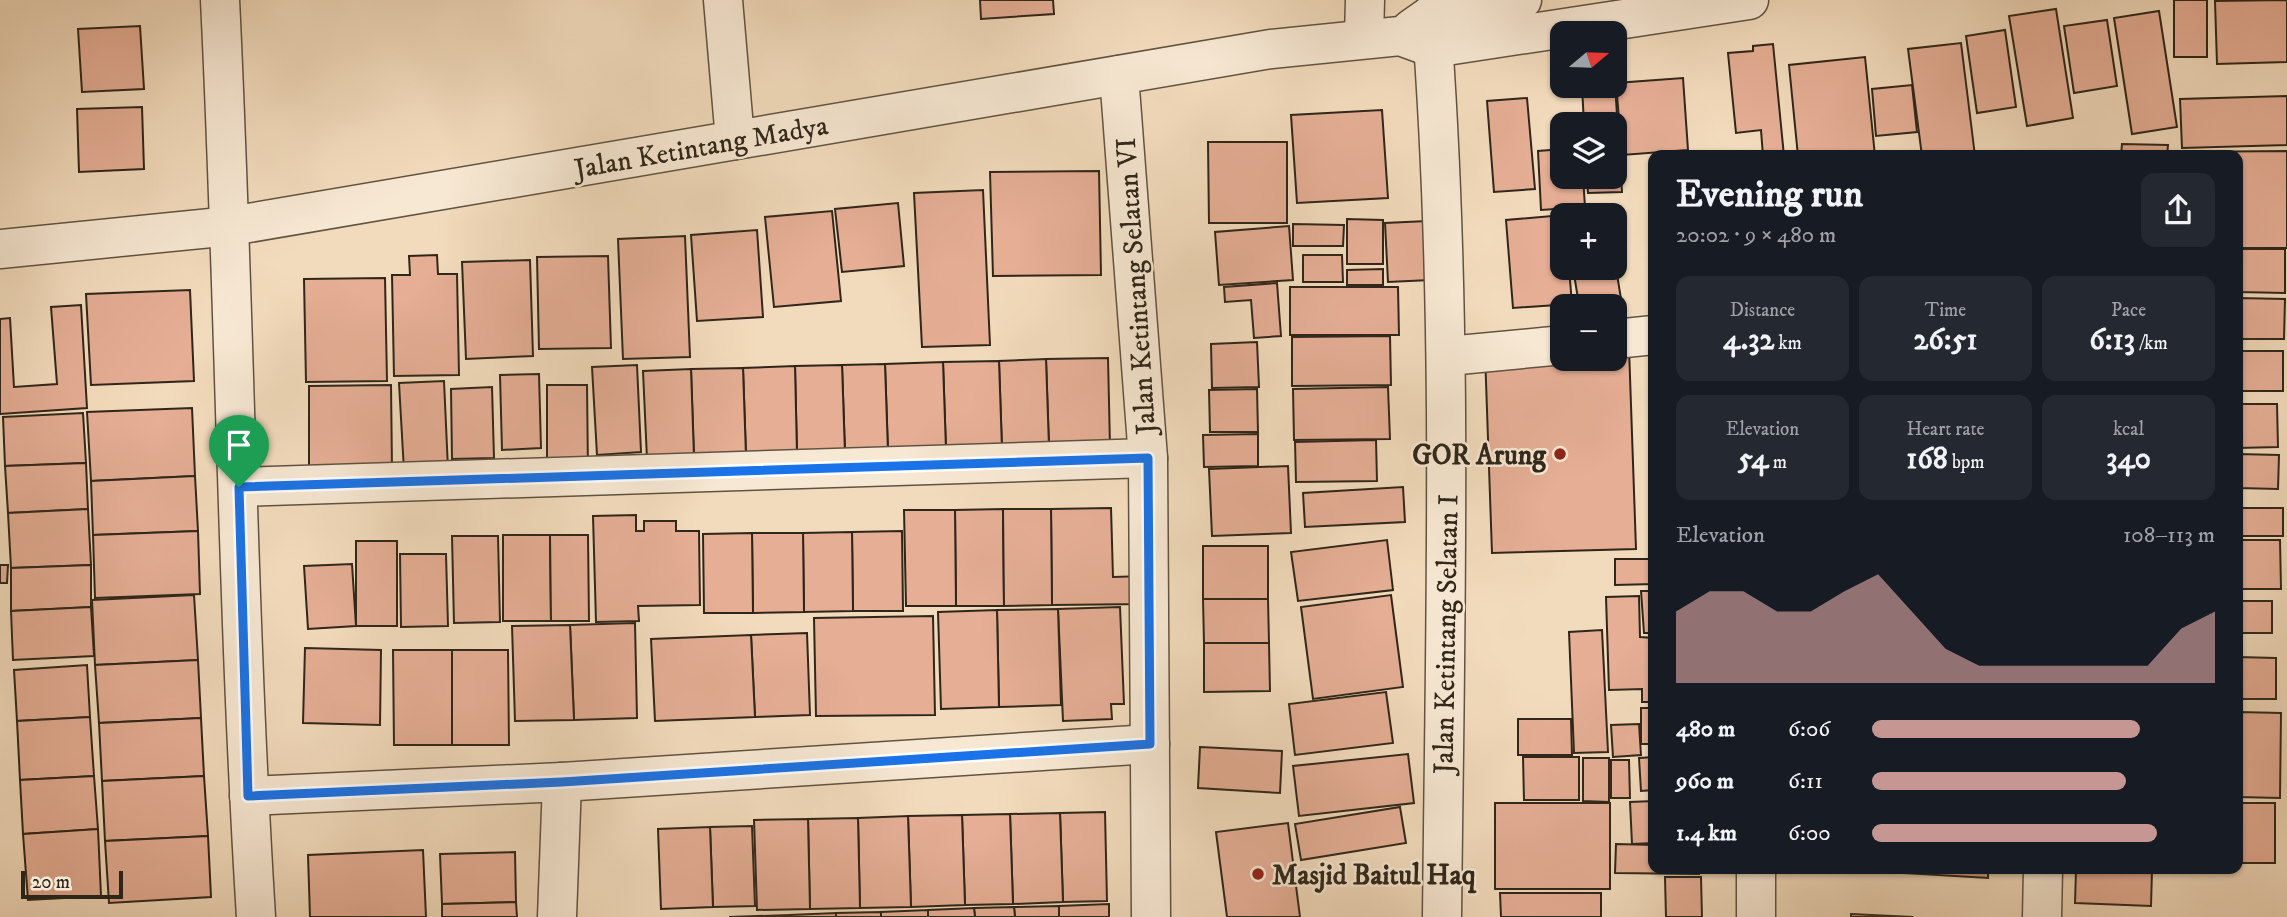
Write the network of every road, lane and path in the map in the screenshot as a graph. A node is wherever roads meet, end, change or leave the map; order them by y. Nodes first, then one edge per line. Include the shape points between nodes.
1 (220, 0) edge
2 (723, 0) edge
3 (1365, 0) edge
4 (1522, 0) edge
5 (1749, 0) edge
6 (1407, 34) junction
7 (1119, 75) junction
8 (735, 141) junction
9 (231, 226) junction
10 (0, 249) edge
11 (1648, 336) edge
12 (1627, 338) edge
13 (1550, 346) edge
14 (1448, 356) junction
15 (1148, 458) junction
16 (239, 487) junction
17 (1150, 744) junction
18 (562, 782) junction
19 (248, 796) junction
20 (1756, 874) edge
21 (2043, 874) edge
22 (256, 917) edge
23 (557, 917) edge
24 (1151, 917) edge
25 (1442, 917) edge
26 (1756, 917) edge
27 (2042, 917) edge

1 - 9 street
2 - 8 street
3 - 6 street, Jalan Ketintang Selatan I
4 - 6 street, Jalan Ketintang Madya
5 - 6 street, Jalan Ketintang Madya
6 - 7 street, Jalan Ketintang Madya via 1271,49
6 - 14 street, Jalan Ketintang Selatan I
7 - 8 street, Jalan Ketintang Madya
7 - 15 street, Jalan Ketintang Selatan VI
8 - 9 street, Jalan Ketintang Madya
9 - 10 street, Jalan Ketintang Madya
9 - 16 street
11 - 12 street
13 - 14 street
14 - 25 street, Jalan Ketintang Selatan I
15 - 16 street
15 - 17 street, Jalan Ketintang Selatan VI
16 - 19 street
17 - 18 street
17 - 24 street, Jalan Ketintang Selatan VI
18 - 19 street
18 - 23 street
19 - 22 street
20 - 26 street
21 - 27 street

